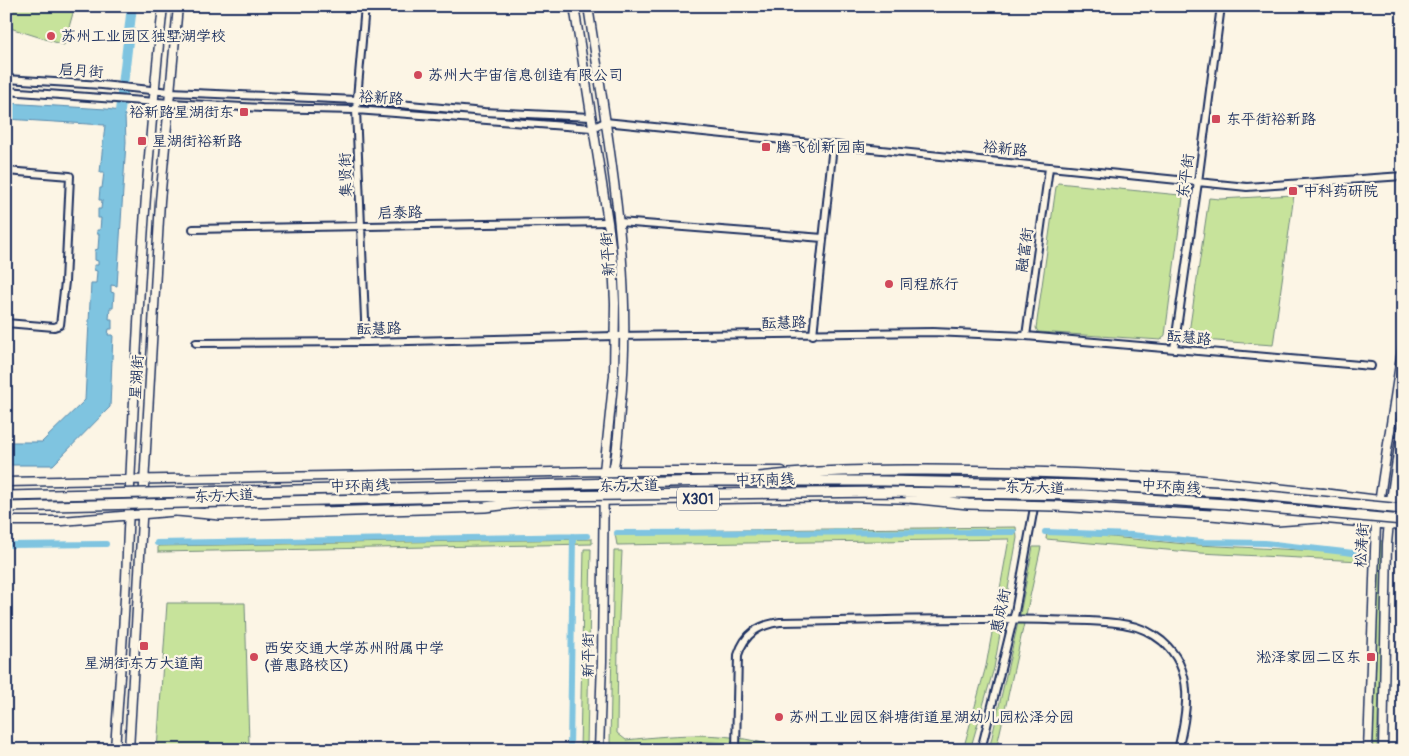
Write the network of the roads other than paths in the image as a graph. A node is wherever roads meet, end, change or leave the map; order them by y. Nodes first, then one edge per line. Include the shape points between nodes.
1 (163, 6) edge
2 (178, 6) edge
3 (365, 6) edge
4 (574, 6) edge
5 (588, 6) edge
6 (1221, 6) edge
7 (6, 79) edge
8 (154, 90) junction
9 (6, 91) edge
10 (170, 92) junction
11 (357, 100) junction
12 (153, 102) junction
13 (170, 103) junction
14 (356, 110) junction
15 (590, 118) junction
16 (605, 122) junction
17 (592, 128) junction
18 (834, 145) junction
19 (1049, 168) junction
20 (6, 171) edge
21 (1403, 176) edge
22 (1198, 182) junction
23 (608, 222) junction
24 (619, 222) junction
25 (361, 226) junction
26 (193, 229) dead end
27 (823, 238) junction
28 (6, 323) edge
29 (812, 335) junction
30 (615, 336) junction
31 (1026, 336) junction
32 (625, 337) junction
33 (366, 342) junction
34 (196, 343) dead end
35 (1403, 344) edge
36 (1174, 349) junction
37 (1371, 366) dead end
38 (1403, 420) edge
39 (604, 471) junction
40 (614, 471) junction
41 (1038, 476) junction
42 (145, 479) junction
43 (131, 480) junction
44 (716, 481) junction
45 (6, 482) edge
46 (860, 492) junction
47 (1327, 494) junction
48 (6, 496) edge
49 (567, 497) junction
50 (604, 500) junction
51 (1379, 500) junction
52 (1391, 500) junction
53 (1403, 500) edge
54 (1035, 501) junction
55 (6, 507) edge
56 (1403, 509) edge
57 (177, 511) junction
58 (143, 514) junction
59 (128, 516) junction
60 (1319, 518) junction
61 (1403, 520) edge
62 (6, 521) edge
63 (1376, 523) junction
64 (1389, 524) junction
65 (1403, 526) edge
66 (1013, 619) junction
67 (115, 750) edge
68 (129, 750) edge
69 (600, 750) edge
70 (665, 750) edge
71 (730, 750) edge
72 (736, 750) edge
73 (981, 750) edge
74 (1178, 750) edge
75 (1368, 750) edge
76 (1383, 750) edge

1 - 8 main road, 星湖街
2 - 10 main road, 星湖街
3 - 11 street, 集贤街
4 - 15 main road, 新平街
5 - 16 main road, 新平街
6 - 22 street, 东平街
7 - 8 street, 启月街
8 - 10 street, 裕新路
8 - 12 main road, 星湖街
9 - 12 street, 启月街
10 - 11 street, 裕新路
10 - 13 main road, 星湖街
11 - 14 street, 集贤街
11 - 15 street, 裕新路
12 - 13 street, 裕新路
12 - 43 main road, 星湖街 via 138,315
13 - 14 street, 裕新路
13 - 42 main road, 星湖街 via 160,201
14 - 17 street, 裕新路
14 - 25 street, 集贤街
15 - 16 main road, 裕新路
15 - 17 main road, 新平街
16 - 17 street, 裕新路
16 - 18 street, 裕新路
16 - 24 main road, 新平街
17 - 23 main road, 新平街
18 - 19 street, 裕新路
18 - 27 street
19 - 22 street, 裕新路
19 - 31 street, 融富街
20 - 28 street via 70,176 60,325
21 - 22 street, 裕新路 via 1247,188
22 - 36 street, 东平街
23 - 25 street, 启泰路
23 - 30 main road, 新平街
24 - 27 street
24 - 32 main road, 新平街
25 - 26 street, 启泰路
25 - 33 street, 集贤街
27 - 29 street
29 - 31 street, 酝慧路 via 933,332
29 - 32 street, 酝慧路
30 - 32 street, 酝慧路
30 - 33 street, 酝慧路
30 - 39 main road, 新平街
31 - 36 street, 酝慧路
32 - 40 main road, 新平街
33 - 34 street, 酝慧路
35 - 51 main road, 松涛街
36 - 37 street, 酝慧路
38 - 52 main road, 松涛街
39 - 40 main road, 东方大道 / X301
39 - 42 main road, 东方大道 / X301
39 - 50 main road, 新平街
40 - 41 main road, 东方大道 / X301
40 - 50 main road, 新平街
41 - 47 main road, 东方大道 / X301
41 - 54 street, 惠成街
42 - 43 main road, 东方大道 / X301
42 - 58 main road, 星湖街
43 - 45 main road, 东方大道 / X301
43 - 59 main road, 星湖街
44 - 47 highway, bridge via 800,472 1044,471 1198,480
44 - 48 highway, 中环南线, bridge
44 - 56 highway, 中环南线, bridge via 1082,485 1227,492
46 - 49 highway, 中环南线, bridge
46 - 60 highway, bridge via 968,504 1055,506 1277,520
46 - 61 highway, 中环南线, bridge via 1083,495
47 - 51 main road, 东方大道 / X301
49 - 55 highway, 中环南线, bridge
49 - 57 highway, bridge via 486,507 220,515
50 - 54 main road, 东方大道 / X301 via 847,497
50 - 57 main road, 东方大道 / X301
50 - 69 main road, 新平街
51 - 52 main road, 东方大道 / X301
51 - 63 main road, 松涛街
52 - 53 main road, 东方大道 / X301
52 - 64 main road, 松涛街
54 - 60 main road, 东方大道 / X301
54 - 66 street, 惠成街
57 - 58 main road, 东方大道 / X301
58 - 59 main road, 东方大道 / X301
58 - 68 main road, 星湖街
59 - 62 main road, 东方大道 / X301
59 - 67 main road, 星湖街
60 - 63 main road, 东方大道 / X301
63 - 64 main road, 东方大道 / X301
63 - 75 main road, 松涛街
64 - 65 main road, 东方大道 / X301
64 - 76 main road, 松涛街
66 - 72 street via 780,622 759,627 744,642 738,654
66 - 73 street, 惠成街
66 - 74 street via 1122,624 1146,630 1164,642 1180,664 1187,687 1186,716
70 - 71 main road via 678,747

